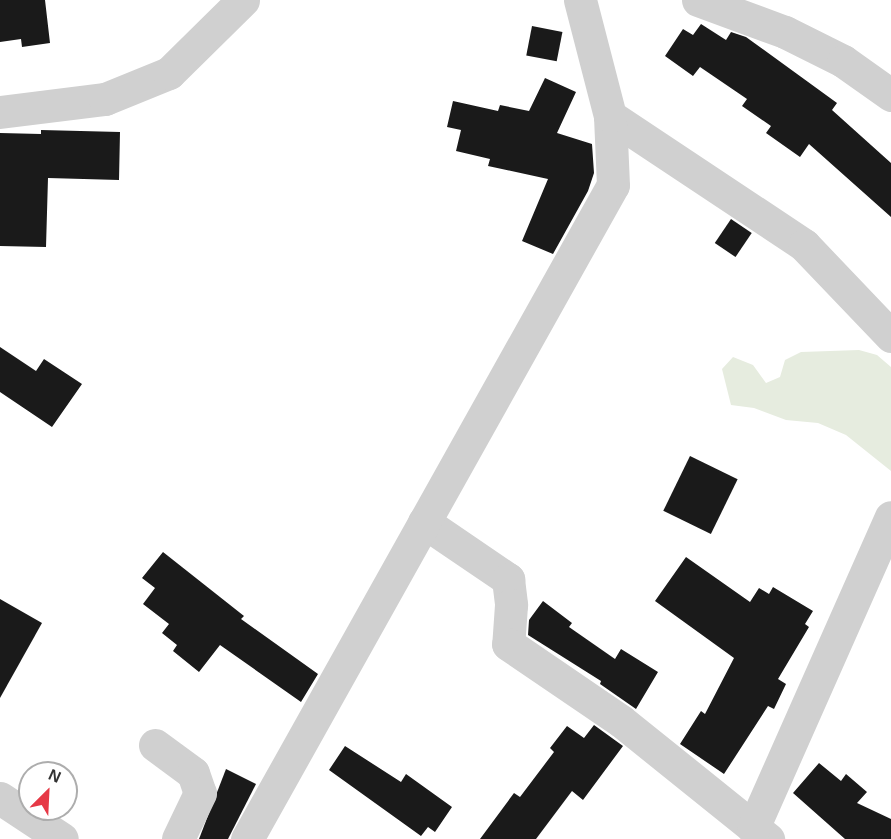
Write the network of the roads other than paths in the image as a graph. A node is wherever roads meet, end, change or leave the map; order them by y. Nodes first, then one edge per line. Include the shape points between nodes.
1 (243, 0) edge
2 (580, 0) edge
3 (698, 0) edge
4 (891, 95) edge
5 (0, 112) edge
6 (610, 116) junction
7 (891, 336) edge
8 (891, 517) edge
9 (424, 522) junction
10 (155, 745) dead end
11 (0, 798) edge
12 (761, 833) edge
13 (62, 839) edge
14 (178, 839) edge
15 (247, 839) edge

1 - 5 street via 169,73 105,99
2 - 6 street
3 - 4 street via 785,32 843,61
6 - 7 street via 804,245
6 - 9 street via 613,185
8 - 12 street
9 - 12 street via 508,579 512,605 508,645 621,721
9 - 15 street
10 - 14 street via 193,773 200,793
11 - 13 street

